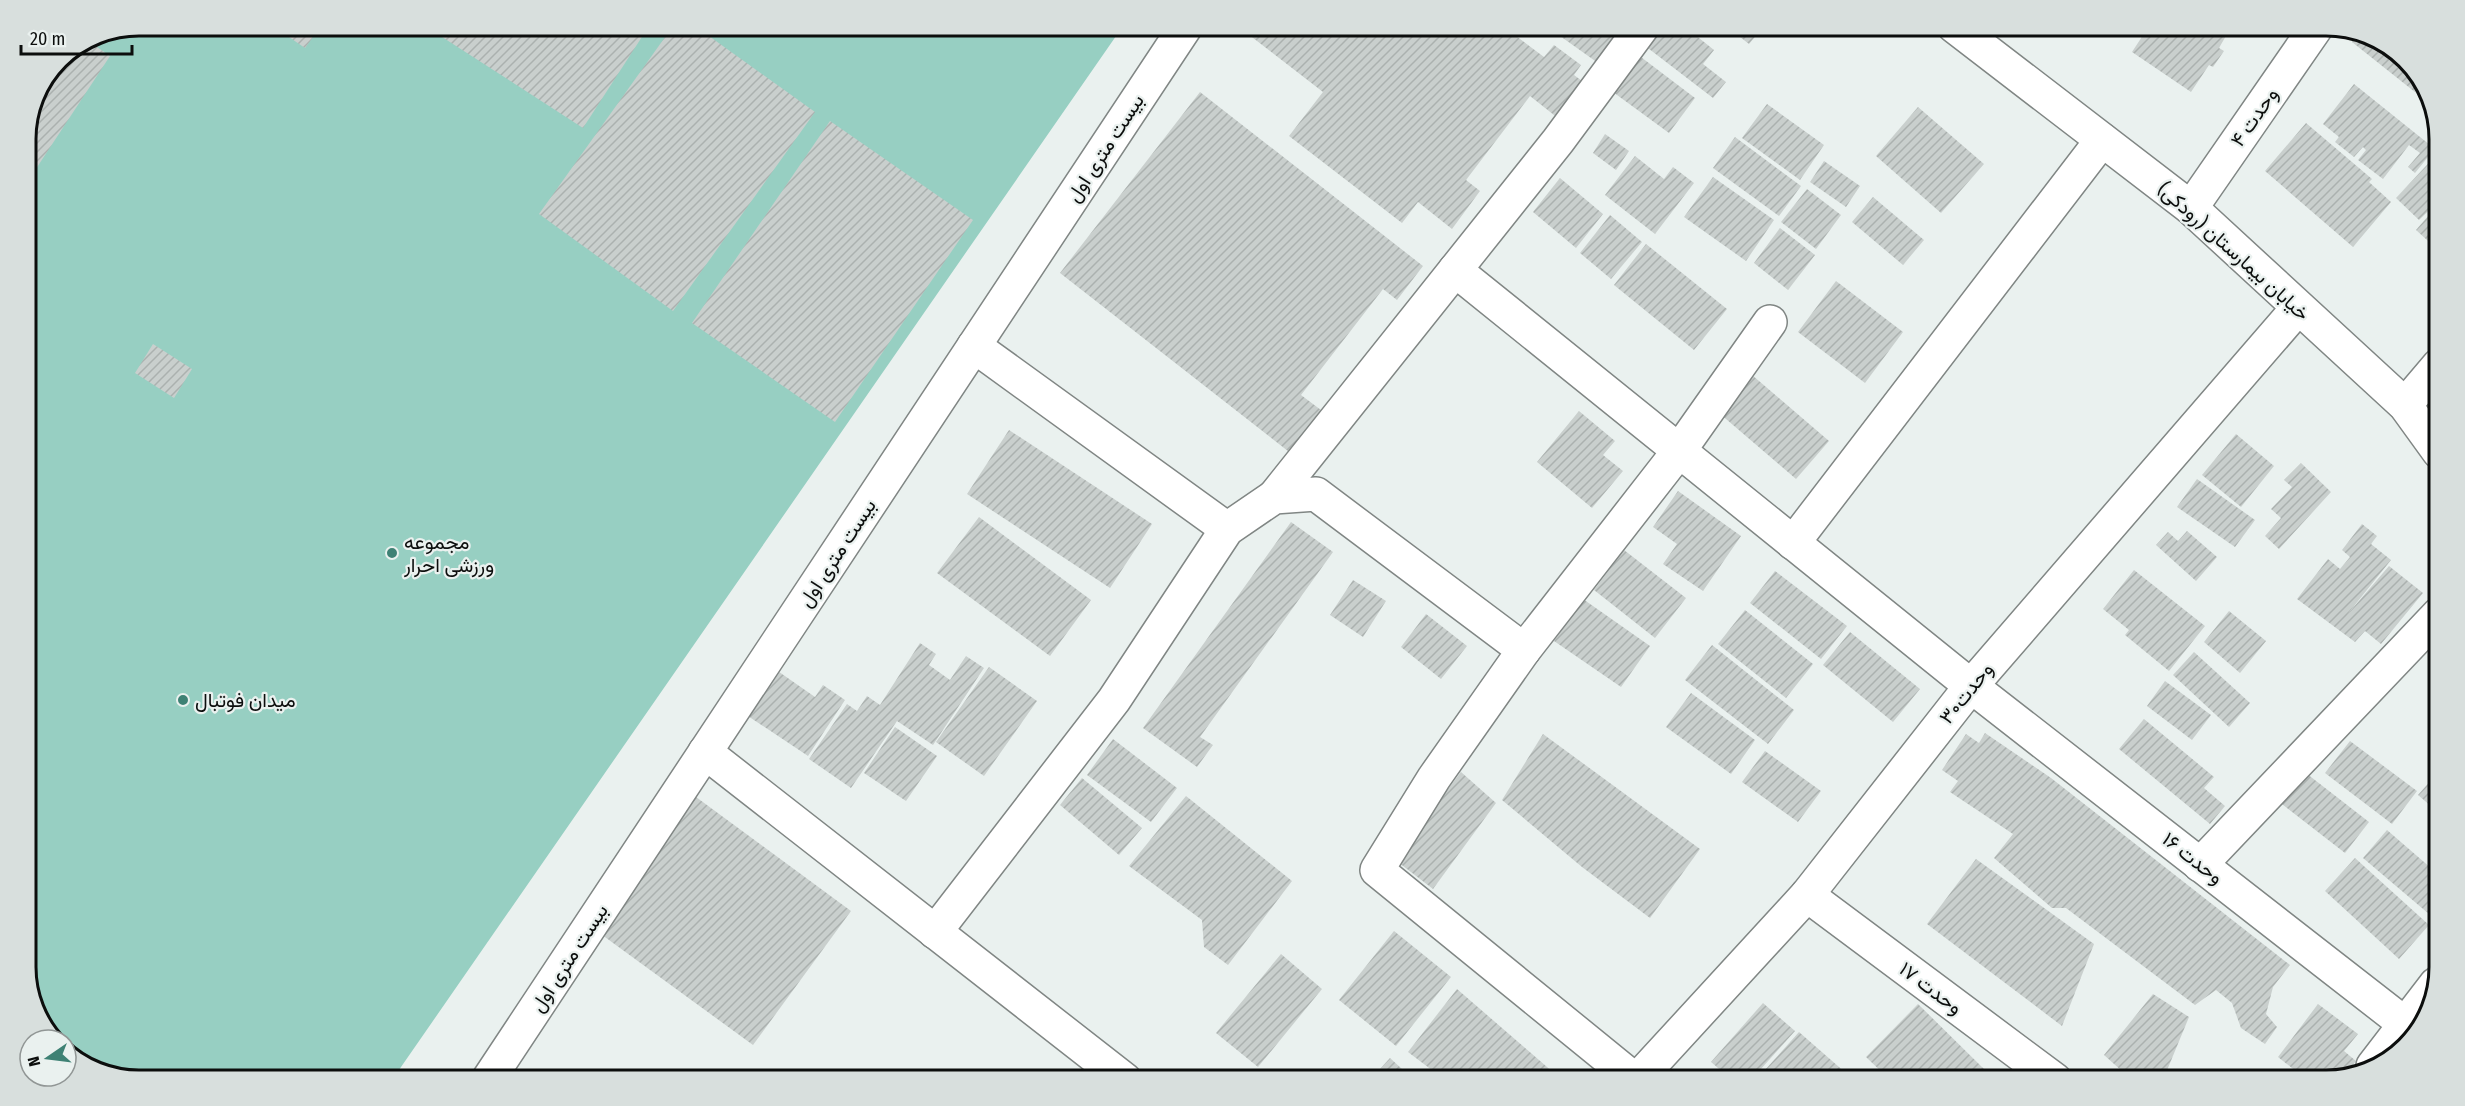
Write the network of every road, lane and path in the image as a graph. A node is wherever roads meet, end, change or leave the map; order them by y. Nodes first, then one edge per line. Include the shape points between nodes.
1 (1179, 36) edge
2 (1636, 36) edge
3 (1974, 36) edge
4 (2310, 36) edge
5 (2102, 140) junction
6 (2191, 208) junction
7 (1455, 270) junction
8 (2298, 308) junction
9 (1770, 322) dead end
10 (974, 346) junction
11 (2429, 377) edge
12 (2405, 405) junction
13 (2429, 438) edge
14 (1679, 451) junction
15 (1274, 497) junction
16 (1227, 529) junction
17 (1793, 543) junction
18 (2429, 625) edge
19 (1524, 650) junction
20 (1971, 686) junction
21 (705, 752) junction
22 (2200, 865) junction
23 (1807, 896) junction
24 (935, 932) junction
25 (2409, 1028) edge
26 (2407, 1030) edge
27 (2393, 1045) edge
28 (495, 1070) edge
29 (1112, 1070) edge
30 (1624, 1070) edge
31 (1645, 1070) edge
32 (2042, 1070) edge

1 - 10 street, بیست متری اول
2 - 7 street
3 - 5 street, خیابان بیمارستان (رودکی)
4 - 6 street, وحدت ۴
5 - 6 street, خیابان بیمارستان (رودکی)
5 - 17 street
6 - 8 street, خیابان بیمارستان (رودکی)
7 - 14 street, وحدت ۱۶
7 - 15 street
8 - 12 street, خیابان بیمارستان (رودکی)
8 - 20 street, وحدت۳۰
9 - 14 street
10 - 16 street
10 - 21 street, بیست متری اول
11 - 12 street
12 - 13 street, خیابان بیمارستان (رودکی)
14 - 17 street, وحدت ۱۶
14 - 19 street
15 - 16 street
15 - 19 street via 1316,494
16 - 24 street via 1114,700
17 - 20 street, وحدت ۱۶
18 - 22 street
19 - 30 street via 1434,778 1377,870
20 - 22 street, وحدت ۱۶
20 - 23 street, وحدت۳۰
21 - 24 street
21 - 28 street, بیست متری اول
22 - 25 street, وحدت ۱۶
23 - 31 street, وحدت۳۰
23 - 32 street, وحدت ۱۷
24 - 29 street
26 - 27 street

